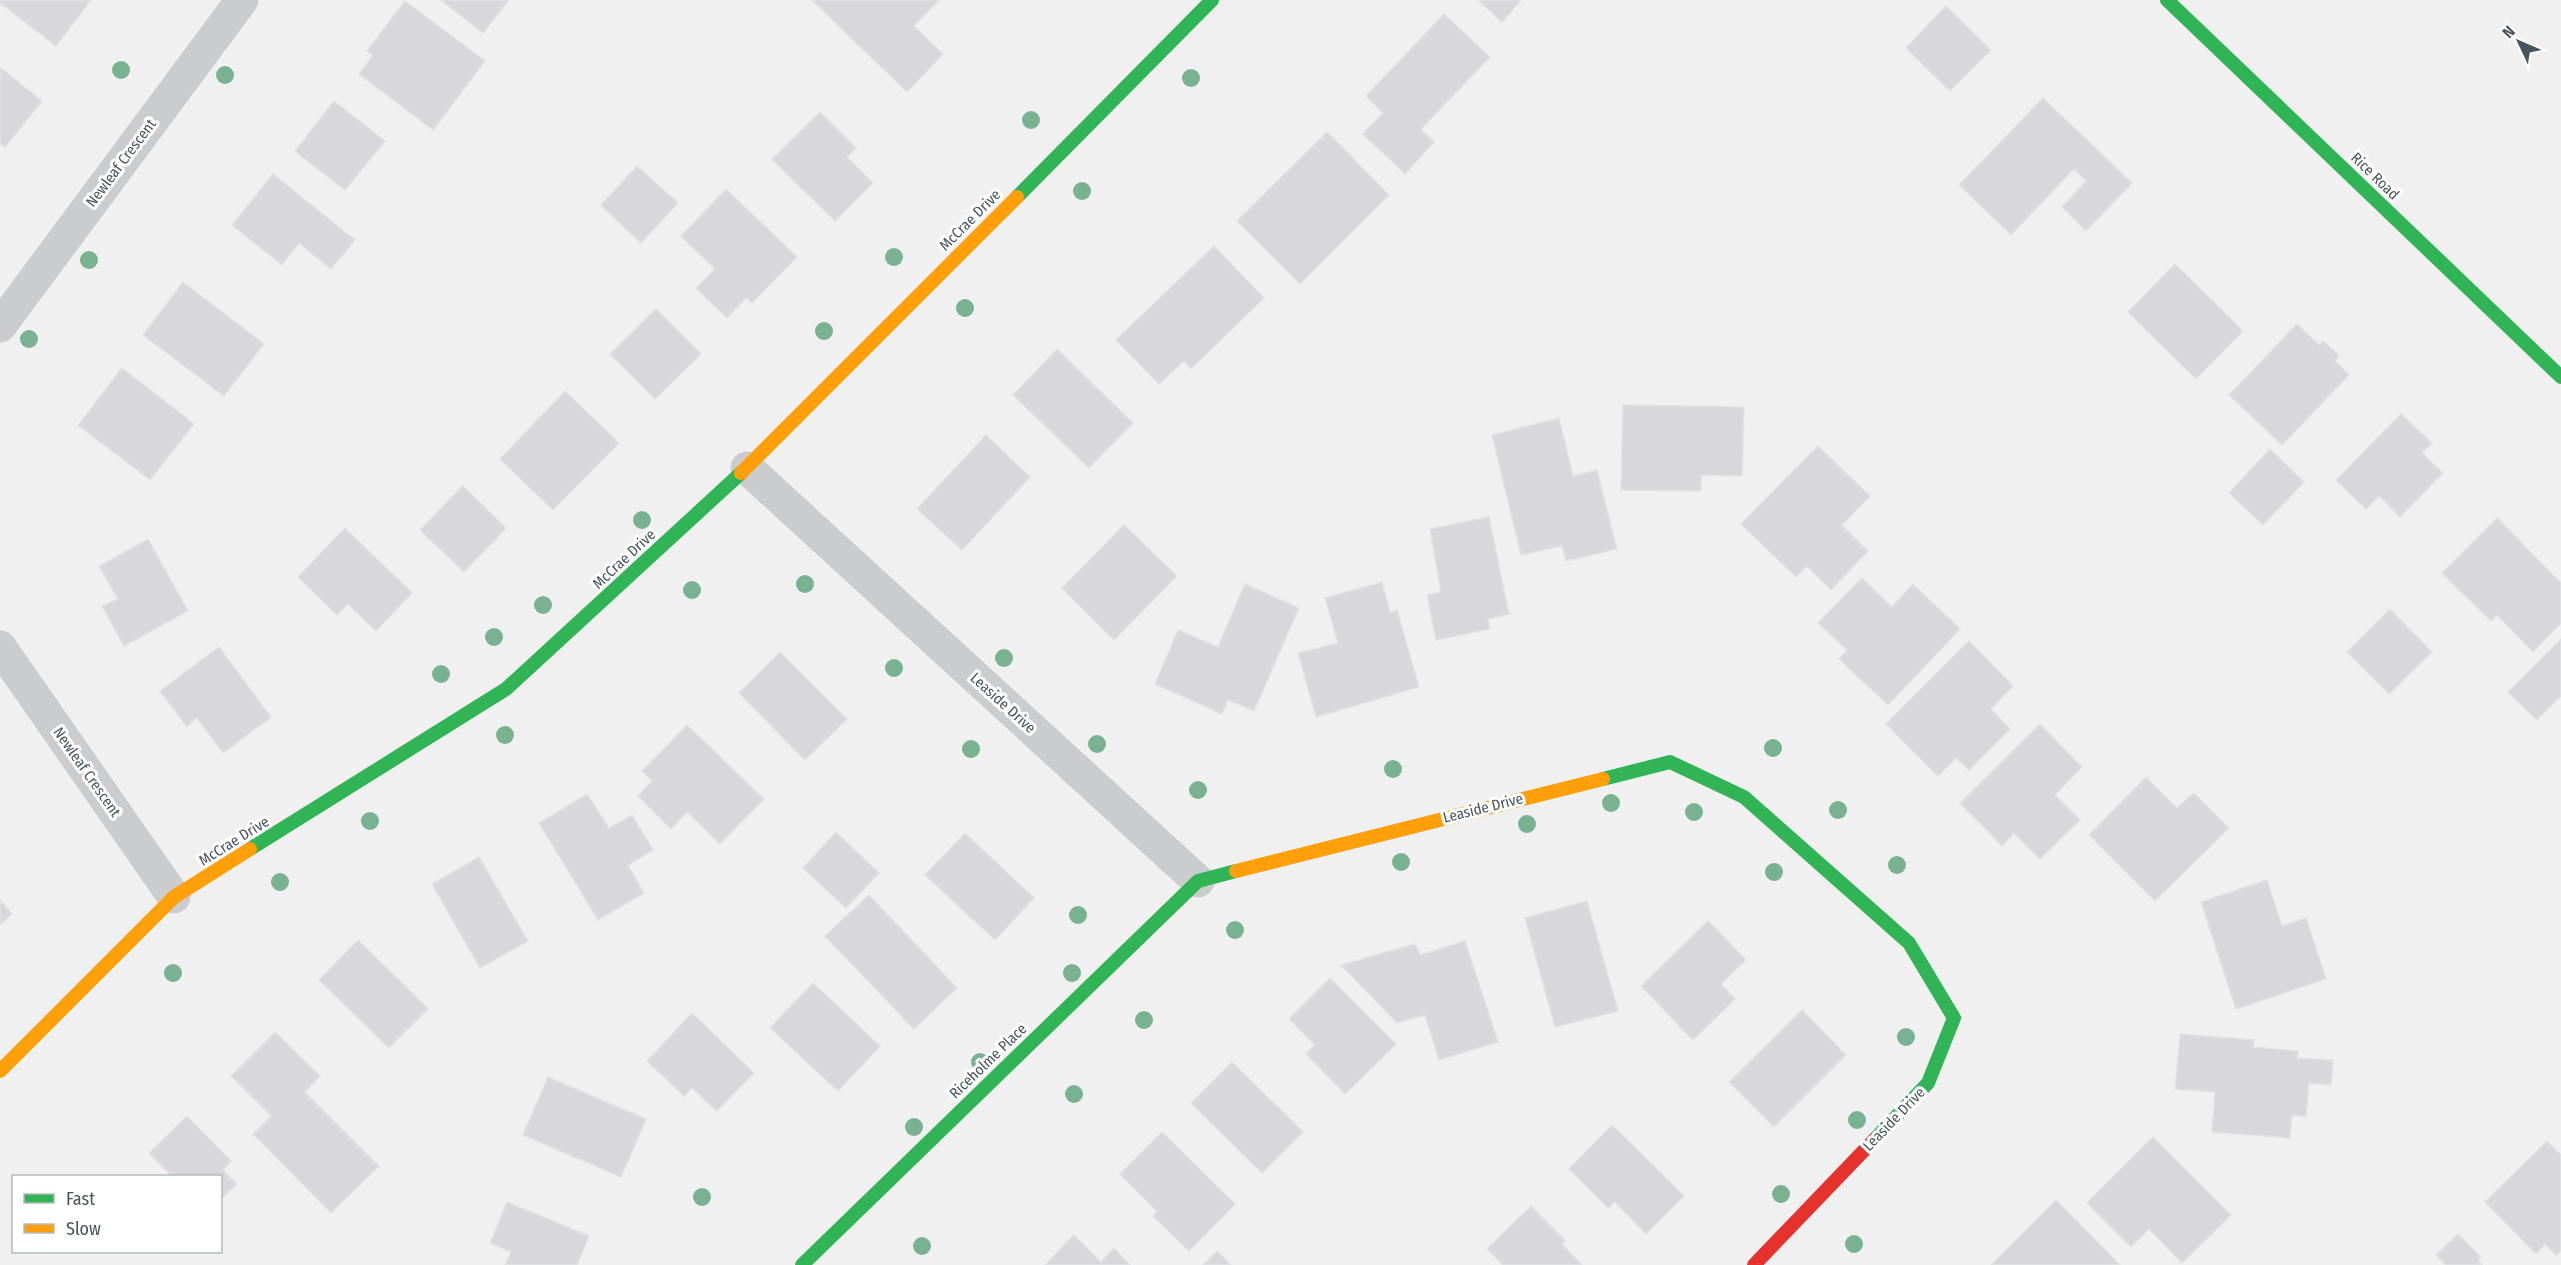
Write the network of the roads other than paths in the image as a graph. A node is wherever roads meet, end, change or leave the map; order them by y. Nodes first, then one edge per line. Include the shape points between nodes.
1 (242, 0) edge
2 (1212, 0) edge
3 (2167, 0) edge
4 (0, 326) edge
5 (2561, 376) edge
6 (747, 468) junction
7 (0, 646) edge
8 (1198, 881) junction
9 (174, 897) junction
10 (0, 1071) edge
11 (802, 1265) edge
12 (1754, 1265) edge

1 - 4 street, Newleaf Crescent
2 - 6 street, McCrae Drive
3 - 5 street, Rice Road
6 - 8 street, Leaside Drive
6 - 9 street, McCrae Drive via 506,690
7 - 9 street, Newleaf Crescent
8 - 11 street, Riceholme Place
8 - 12 street, Leaside Drive via 1670,762 1744,797 1909,943 1954,1018 1929,1083
9 - 10 street, McCrae Drive

